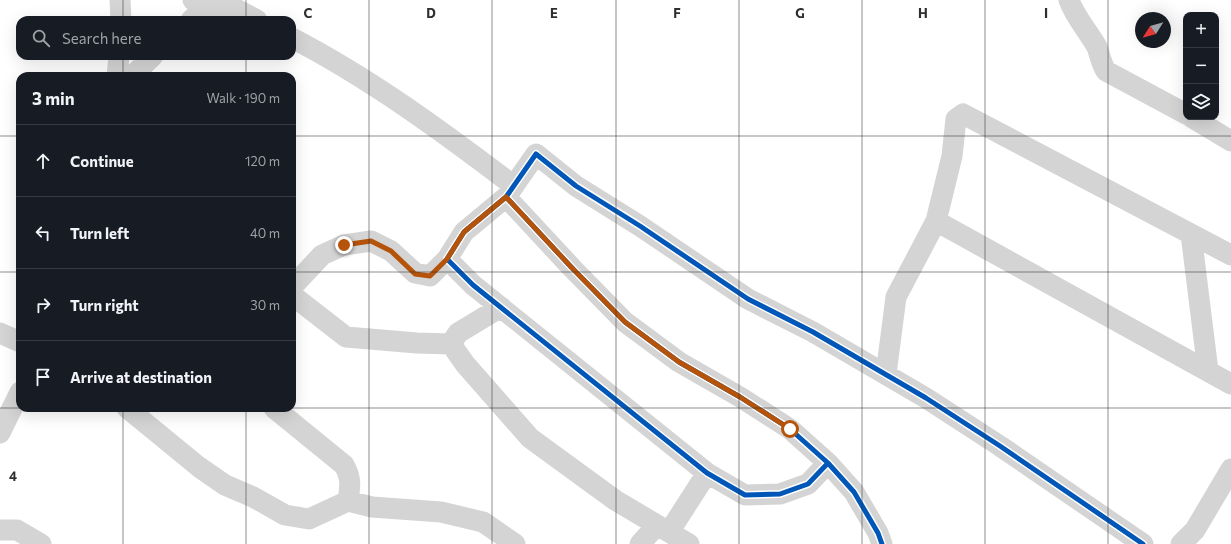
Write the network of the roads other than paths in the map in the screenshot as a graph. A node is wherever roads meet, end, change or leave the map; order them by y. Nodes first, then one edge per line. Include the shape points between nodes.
1 (120, 0) edge
2 (1069, 0) edge
3 (200, 2) edge
4 (120, 16) edge
5 (193, 16) edge
6 (249, 16) edge
7 (296, 40) edge
8 (119, 60) edge
9 (149, 60) edge
10 (117, 72) edge
11 (136, 72) edge
12 (1183, 112) edge
13 (1196, 120) edge
14 (1231, 141) edge
15 (510, 192) junction
16 (936, 221) junction
17 (1191, 234) junction
18 (1231, 255) edge
19 (447, 259) junction
20 (296, 283) edge
21 (296, 298) edge
22 (501, 307) junction
23 (0, 332) edge
24 (16, 340) edge
25 (451, 344) junction
26 (1208, 371) junction
27 (886, 374) junction
28 (1231, 384) edge
29 (16, 400) edge
30 (132, 412) edge
31 (279, 412) edge
32 (0, 433) edge
33 (828, 463) junction
34 (1231, 469) edge
35 (707, 473) junction
36 (348, 501) junction
37 (663, 528) junction
38 (0, 530) edge
39 (41, 544) edge
40 (515, 544) edge
41 (640, 544) edge
42 (689, 544) edge
43 (882, 544) edge
44 (1144, 544) edge
45 (1181, 544) edge

1 - 4 street
2 - 12 street via 1098,48 1106,71
3 - 5 street
3 - 6 street via 236,9
7 - 15 street via 356,74 418,116
8 - 10 street
9 - 11 street
13 - 14 street
15 - 19 street via 464,232
15 - 27 street via 536,154 576,186 748,298
15 - 33 street via 573,269 625,322 679,362 790,429
16 - 17 street via 952,156 956,119 963,114
16 - 26 street
16 - 27 street via 896,297
17 - 18 street
17 - 26 street
19 - 20 street via 430,276 415,274 391,251 371,241 344,245 322,255
19 - 22 street via 473,285
21 - 25 street via 346,337
22 - 25 street via 458,333
22 - 35 street
23 - 24 street
25 - 37 street via 465,364 530,438 615,500
26 - 28 street
27 - 44 street via 994,442
29 - 32 street
30 - 36 street via 225,485 285,515 309,519
31 - 36 street via 344,464 351,483
33 - 35 street via 808,484 780,494 745,494
33 - 43 street via 854,492
34 - 45 street via 1195,530
35 - 37 street
36 - 40 street via 372,507 441,512 483,522
37 - 41 street
37 - 42 street
38 - 39 street via 17,530

